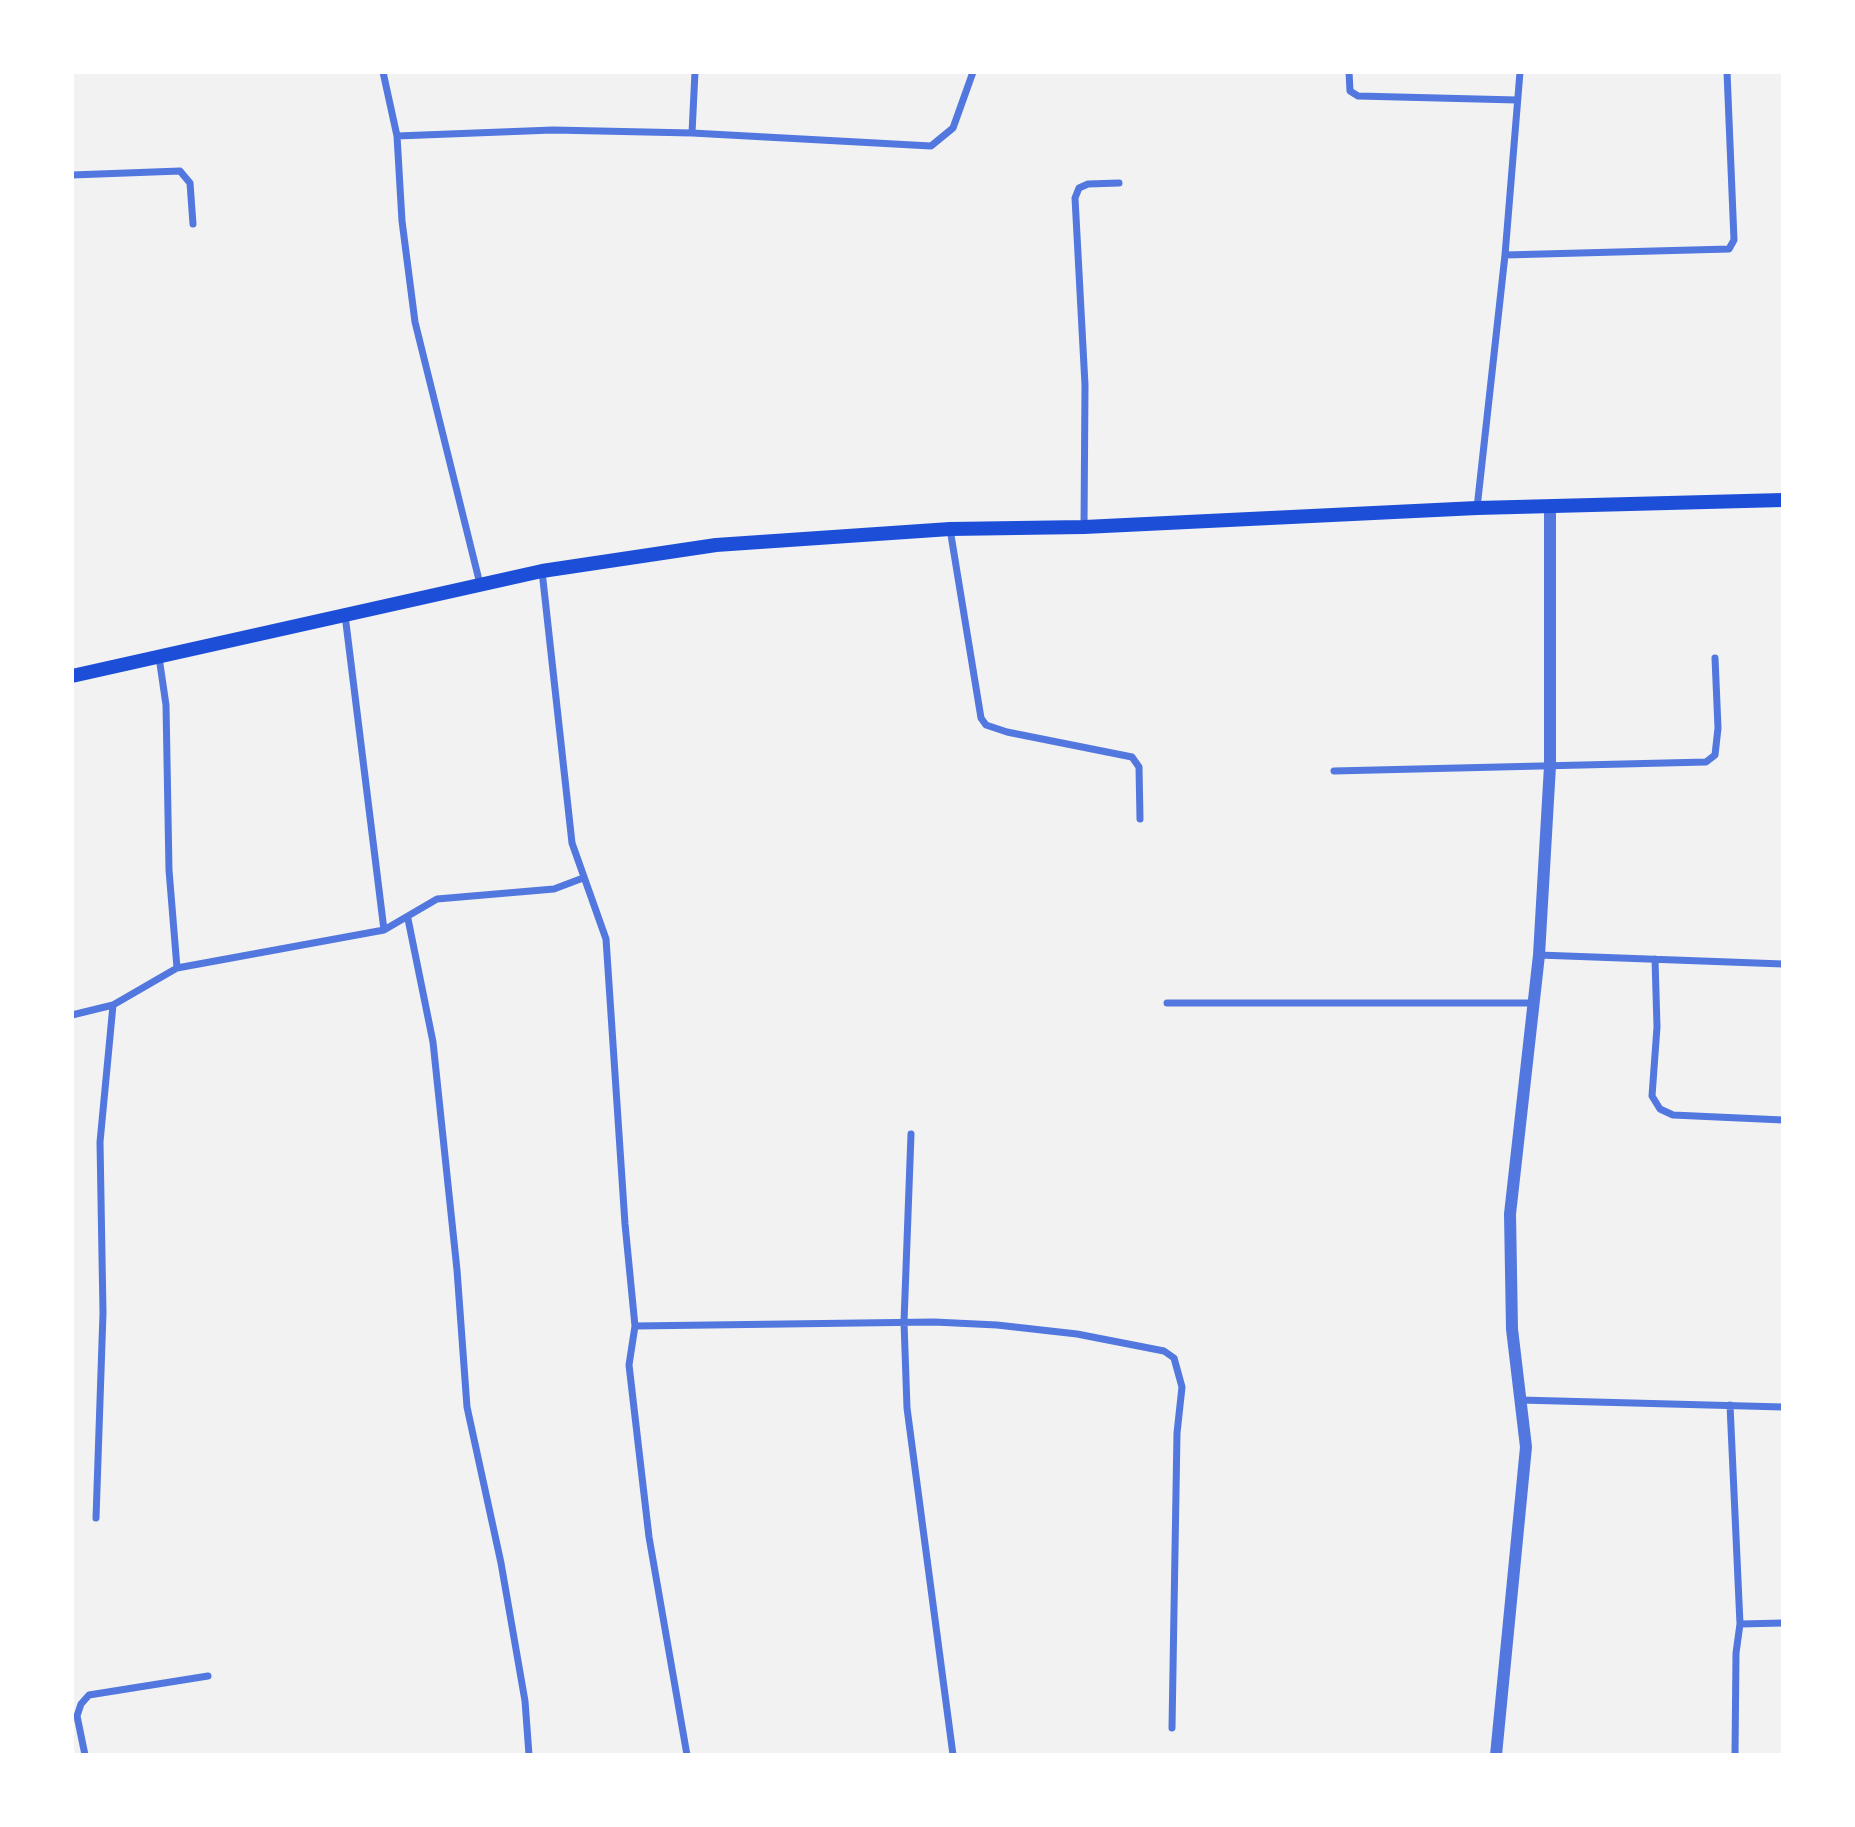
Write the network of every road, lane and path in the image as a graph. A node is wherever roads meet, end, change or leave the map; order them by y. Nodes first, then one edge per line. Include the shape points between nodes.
1 (383, 72) edge
2 (695, 72) edge
3 (973, 72) edge
4 (1349, 72) edge
5 (1520, 72) edge
6 (1727, 72) edge
7 (1517, 100) junction
8 (692, 133) junction
9 (397, 136) junction
10 (72, 175) edge
11 (1119, 183) dead end
12 (193, 224) dead end
13 (1505, 255) junction
14 (1783, 500) edge
15 (1477, 508) junction
16 (1550, 508) junction
17 (1084, 527) junction
18 (950, 529) junction
19 (542, 570) junction
20 (480, 584) junction
21 (345, 614) junction
22 (159, 656) junction
23 (1715, 658) dead end
24 (72, 676) edge
25 (1550, 766) junction
26 (1334, 771) dead end
27 (1140, 818) dead end
28 (583, 878) junction
29 (408, 919) junction
30 (384, 930) junction
31 (1539, 955) junction
32 (1655, 959) junction
33 (1783, 964) edge
34 (177, 968) junction
35 (1167, 1003) dead end
36 (1534, 1003) junction
37 (113, 1005) junction
38 (72, 1016) edge
39 (1783, 1120) edge
40 (911, 1134) dead end
41 (904, 1322) junction
42 (635, 1326) junction
43 (1520, 1400) junction
44 (1730, 1405) junction
45 (1783, 1406) edge
46 (96, 1518) dead end
47 (1783, 1623) edge
48 (1740, 1625) junction
49 (208, 1676) dead end
50 (1172, 1728) dead end
51 (86, 1755) edge
52 (529, 1755) edge
53 (687, 1755) edge
54 (953, 1755) edge
55 (1496, 1755) edge
56 (1735, 1755) edge

1 - 9 street
2 - 8 street
3 - 8 street via 953,128 931,146
4 - 7 street via 1350,91 1359,96
5 - 7 street
6 - 13 street via 1734,240 1729,249
7 - 13 street
8 - 9 street via 554,130
9 - 20 street via 415,322
10 - 12 street via 180,171 190,183
11 - 17 street via 1088,184 1079,188 1076,198 1085,385
13 - 15 street
14 - 16 main road
15 - 16 main road
15 - 17 main road
16 - 25 street
17 - 18 main road
18 - 19 main road via 716,544
18 - 27 street via 981,718 986,725 1007,732 1132,757 1139,767
19 - 20 main road
19 - 28 street via 562,771 572,843
20 - 21 main road
21 - 22 main road
21 - 30 street
22 - 24 main road
22 - 34 street via 166,705 169,870
23 - 25 street via 1718,728 1715,755 1706,762
25 - 26 street
25 - 31 street
28 - 29 street via 554,889 437,899
28 - 42 street via 606,939
29 - 30 street
29 - 52 street via 433,1042 467,1407 502,1563 527,1713
30 - 34 street
31 - 32 street
31 - 36 street
32 - 33 street
32 - 39 street via 1652,1096 1660,1109 1673,1115
34 - 37 street
35 - 36 street
36 - 43 street via 1510,1214 1512,1329
37 - 38 street
37 - 46 street via 100,1142 103,1313
40 - 41 street
41 - 42 street
41 - 50 street via 1050,1330 1164,1352 1174,1358 1182,1387 1177,1433
41 - 54 street via 907,1408
42 - 53 street via 629,1365 649,1537
43 - 44 street
43 - 55 street via 1526,1447
44 - 45 street
44 - 48 street
47 - 48 street
48 - 56 street
49 - 51 street via 89,1695 76,1716

